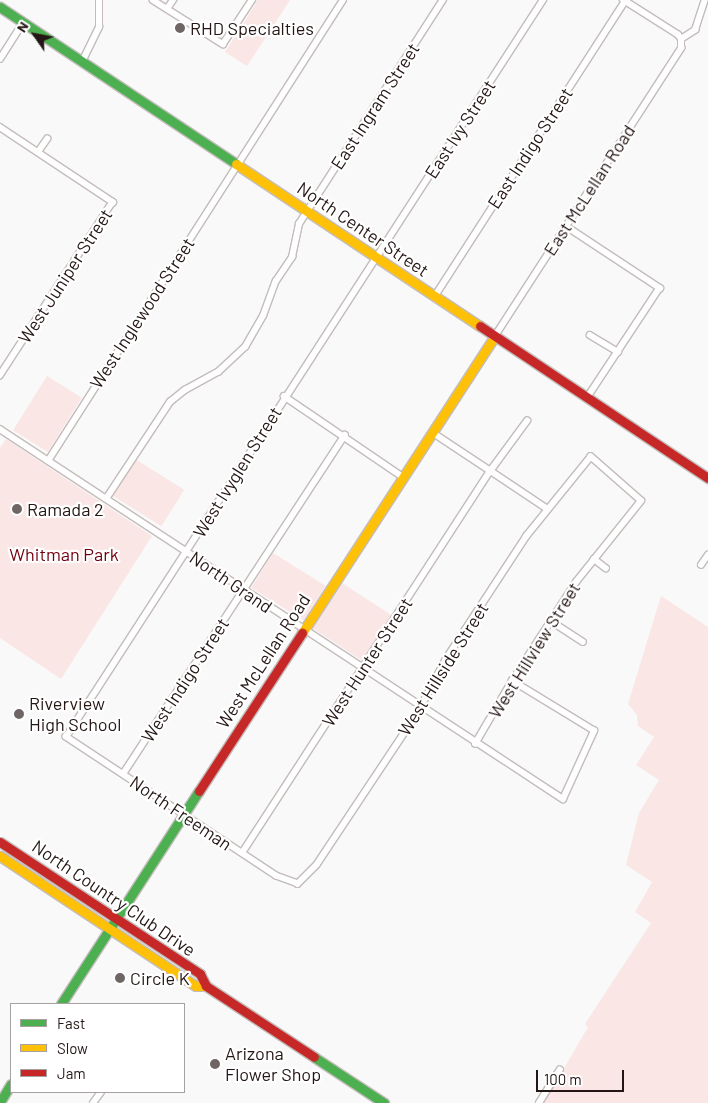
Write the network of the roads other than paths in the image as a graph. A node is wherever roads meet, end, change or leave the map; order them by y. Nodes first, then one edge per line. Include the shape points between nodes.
1 (98, 0) edge
2 (153, 0) edge
3 (173, 0) edge
4 (252, 0) edge
5 (343, 0) edge
6 (444, 0) edge
7 (543, 0) edge
8 (624, 0) edge
9 (705, 0) edge
10 (0, 7) edge
11 (167, 9) junction
12 (23, 23) junction
13 (682, 41) junction
14 (0, 59) edge
15 (82, 62) junction
16 (0, 127) edge
17 (47, 139) dead end
18 (38, 152) junction
19 (237, 165) junction
20 (307, 211) junction
21 (566, 226) junction
22 (376, 257) junction
23 (434, 296) junction
24 (590, 335) dead end
25 (495, 336) junction
26 (618, 352) junction
27 (0, 376) edge
28 (284, 396) junction
29 (588, 397) junction
30 (527, 421) dead end
31 (0, 429) edge
32 (432, 432) junction
33 (344, 435) junction
34 (48, 460) junction
35 (491, 470) junction
36 (403, 477) junction
37 (708, 478) edge
38 (106, 499) junction
39 (641, 501) joint
40 (548, 510) junction
41 (186, 552) junction
42 (708, 555) edge
43 (594, 559) junction
44 (701, 565) dead end
45 (606, 568) dead end
46 (243, 590) junction
47 (551, 621) junction
48 (302, 630) junction
49 (582, 642) dead end
50 (362, 669) junction
51 (512, 681) junction
52 (421, 708) junction
53 (66, 737) joint
54 (476, 744) junction
55 (124, 774) junction
56 (182, 814) junction
57 (0, 842) edge
58 (242, 853) junction
59 (0, 856) edge
60 (298, 884) joint
61 (115, 918) junction
62 (108, 928) junction
63 (206, 986) junction
64 (62, 1003) edge
65 (560, 1070) dead end
66 (10, 1086) edge
67 (0, 1102) edge
68 (384, 1103) edge
69 (538, 1103) edge

1 - 15 street via 99,27
2 - 11 street
3 - 11 street
4 - 11 street via 223,44
5 - 19 street, West Inglewood Street
6 - 20 street, East Ingram Street
7 - 22 street, East Ivy Street
8 - 13 street
8 - 23 street, East Indigo Street
9 - 13 street, East McLellan Road via 695,30
10 - 12 street, North Center Street
12 - 14 street
12 - 15 street, North Center Street
13 - 21 street, East McLellan Road
15 - 19 street, North Center Street
16 - 18 street
17 - 18 street
18 - 27 street, West Juniper Street via 113,202
19 - 20 street, North Center Street
19 - 34 street, West Inglewood Street
20 - 22 street, North Center Street
20 - 38 street, East Ingram Street via 299,224 292,256 276,281 264,316 245,346 218,372 170,402
21 - 25 street, East McLellan Road
21 - 26 street via 660,288
22 - 23 street, North Center Street
22 - 28 street, West Ivyglen Street
23 - 25 street, North Center Street
24 - 26 street
25 - 29 street, North Center Street
25 - 32 street, West McLellan Road
26 - 29 street
28 - 33 street
28 - 41 street, West Ivyglen Street
29 - 37 street, North Center Street
30 - 35 street, West Hunter Street
31 - 34 street, North Grand
32 - 35 street
32 - 36 street, West McLellan Road
33 - 36 street
33 - 46 street, West Indigo Street
34 - 38 street, North Grand
35 - 40 street
35 - 50 street, West Hunter Street
36 - 48 street, West McLellan Road
38 - 41 street, North Grand
39 - 40 street, West Hillside Street via 591,457
39 - 43 street, West Hillview Street
40 - 52 street, West Hillside Street via 527,536 446,660
41 - 46 street, North Grand
41 - 53 street, West Ivyglen Street
42 - 44 street
43 - 45 street
43 - 47 street, West Hillview Street
46 - 48 street, North Grand
46 - 55 street, West Indigo Street
47 - 49 street
47 - 51 street, West Hillview Street
48 - 50 street, North Grand
48 - 56 street, West McLellan Road
50 - 52 street, North Grand
50 - 58 street, West Hunter Street
51 - 54 street, West Hillview Street
51 - 54 street, North Grand via 594,731 563,799
52 - 54 street, North Grand
52 - 60 street, West Hillside Street via 317,865
53 - 55 street, North Freeman
55 - 56 street, North Freeman
56 - 58 street, North Freeman
56 - 61 street, West McLellan Road
57 - 61 street, North Country Club Drive
58 - 60 street, North Freeman via 276,876
59 - 62 street, North Country Club Drive
61 - 62 street, West McLellan Road
61 - 63 street, North Country Club Drive via 200,974
62 - 63 street, North Country Club Drive via 196,986
62 - 64 street, West McLellan Road
63 - 68 street, North Country Club Drive
65 - 69 street
66 - 67 street

